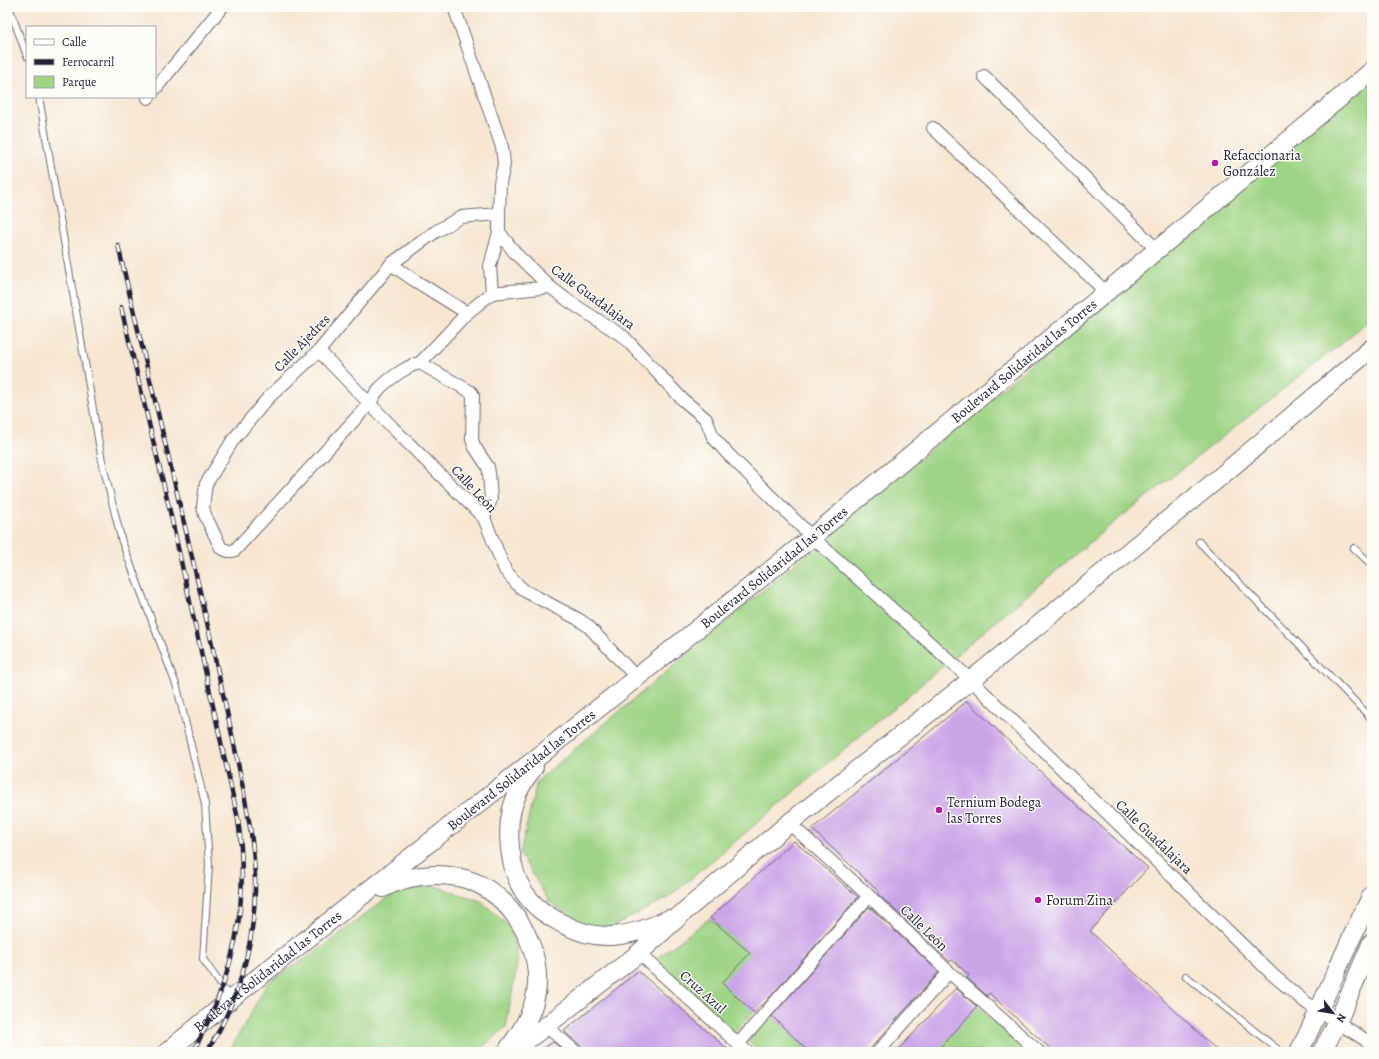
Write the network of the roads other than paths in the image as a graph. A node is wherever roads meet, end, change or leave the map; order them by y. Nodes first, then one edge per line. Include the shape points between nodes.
1 (9, 7) edge
2 (222, 7) edge
3 (454, 7) edge
4 (26, 53) edge
5 (1372, 71) edge
6 (984, 76) dead end
7 (156, 88) edge
8 (39, 98) edge
9 (933, 128) dead end
10 (498, 214) junction
11 (499, 232) junction
12 (1157, 250) junction
13 (391, 264) junction
14 (550, 287) junction
15 (492, 293) junction
16 (1107, 293) junction
17 (467, 313) junction
18 (1372, 348) edge
19 (319, 351) junction
20 (420, 363) junction
21 (369, 404) junction
22 (484, 518) junction
23 (812, 537) junction
24 (1199, 542) dead end
25 (1354, 548) dead end
26 (1372, 565) edge
27 (636, 677) junction
28 (971, 680) junction
29 (1372, 719) edge
30 (548, 749) junction
31 (789, 823) junction
32 (1372, 895) edge
33 (869, 896) junction
34 (347, 908) junction
35 (686, 910) junction
36 (1367, 919) edge
37 (1372, 942) edge
38 (639, 953) junction
39 (949, 972) junction
40 (1186, 976) dead end
41 (231, 999) junction
42 (1319, 1012) junction
43 (1338, 1022) junction
44 (546, 1026) junction
45 (1372, 1044) edge
46 (742, 1048) edge
47 (167, 1052) edge
48 (506, 1052) edge
49 (511, 1052) edge
50 (576, 1052) edge
51 (878, 1052) edge
52 (1039, 1052) edge
53 (1281, 1052) edge
54 (1299, 1052) edge
55 (1322, 1052) edge

1 - 4 lane
2 - 7 street
3 - 10 street via 502,147 504,164
5 - 12 main road, Boulevard Solidaridad las Torres
6 - 12 street
8 - 41 lane via 102,460 122,542 177,687 205,804 209,865 203,960
9 - 16 street
10 - 11 street
10 - 13 street, Calle Ajedres via 461,217 435,232
11 - 14 street, Calle Guadalajara via 516,254
11 - 15 street via 490,266
12 - 16 main road, Boulevard Solidaridad las Torres
13 - 17 street
13 - 19 street, Calle Ajedres
14 - 15 street
14 - 23 street, Calle Guadalajara via 624,337 682,398 706,418 713,437 728,454
15 - 17 street
16 - 23 main road, Boulevard Solidaridad las Torres
17 - 20 street
18 - 28 main road via 1214,482
19 - 21 street, Calle León
19 - 21 street, Calle Ajedres via 268,398 233,440 206,484 203,508 221,548 232,552
20 - 21 street via 414,364 386,382
20 - 22 street via 473,395 472,439 489,473 490,498
21 - 22 street, Calle León
22 - 27 street, Calle León via 505,570 518,586 588,626
23 - 27 main road, Boulevard Solidaridad las Torres
23 - 28 street, Calle Guadalajara
24 - 29 lane
25 - 26 lane
27 - 30 main road, Boulevard Solidaridad las Torres
28 - 31 main road
28 - 42 street, Calle Guadalajara via 1273,975
30 - 34 main road, Boulevard Solidaridad las Torres
30 - 35 main road via 521,787 514,801 509,825 513,867 530,901 542,912 567,926 597,936 639,932
31 - 33 street, Calle León
31 - 35 main road
32 - 36 main road
33 - 39 street, Calle León
33 - 46 street
34 - 41 main road, Boulevard Solidaridad las Torres
34 - 48 main road via 414,876 458,877 497,897 513,913 525,931 531,944 537,972 535,998 529,1014
35 - 38 main road
36 - 42 main road
37 - 43 main road
38 - 44 main road
38 - 46 street, Cruz Azul
39 - 51 street
39 - 52 street, Calle León
40 - 53 lane
41 - 47 main road, Boulevard Solidaridad las Torres
42 - 43 street, Calle Guadalajara
42 - 54 main road
43 - 45 street, Calle Guadalajara
43 - 55 main road
44 - 49 main road
44 - 50 street

